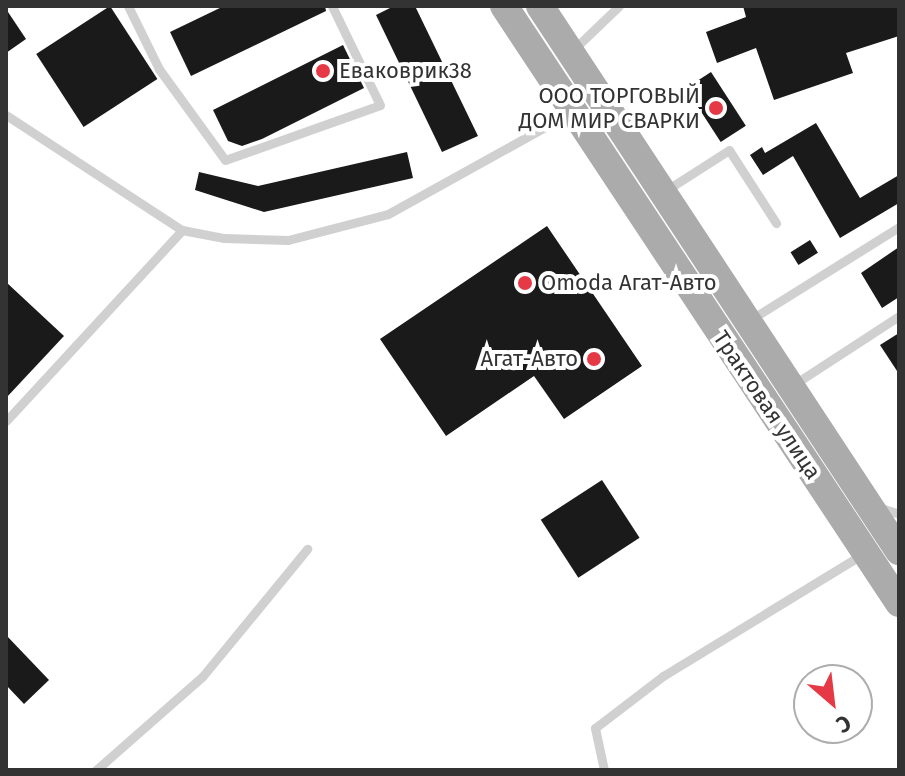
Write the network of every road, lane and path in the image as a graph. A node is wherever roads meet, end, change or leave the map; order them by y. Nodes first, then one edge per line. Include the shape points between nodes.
1 (128, 6) edge
2 (332, 6) edge
3 (504, 6) edge
4 (540, 6) edge
5 (619, 6) edge
6 (570, 53) junction
7 (573, 111) junction
8 (6, 115) edge
9 (662, 193) junction
10 (776, 223) dead end
11 (899, 227) edge
12 (182, 230) junction
13 (899, 316) edge
14 (748, 322) junction
15 (790, 387) junction
16 (6, 421) edge
17 (896, 535) edge
18 (307, 549) dead end
19 (866, 552) junction
20 (899, 603) edge
21 (96, 770) edge
22 (604, 770) edge

1 - 2 lane via 159,69 225,160 380,105
3 - 7 main road, Трактовая улица
4 - 6 main road, Трактовая улица
5 - 6 lane
6 - 9 main road, Трактовая улица
7 - 12 lane via 388,214 338,230 288,240 224,238
7 - 19 main road, Трактовая улица
8 - 12 lane
9 - 10 lane via 729,150
9 - 14 main road, Трактовая улица
11 - 14 lane
12 - 16 lane
13 - 15 lane
14 - 15 main road, Трактовая улица
15 - 17 main road, Трактовая улица via 867,504
18 - 21 lane via 202,677
19 - 20 main road, Трактовая улица
19 - 22 lane via 663,676 595,728

